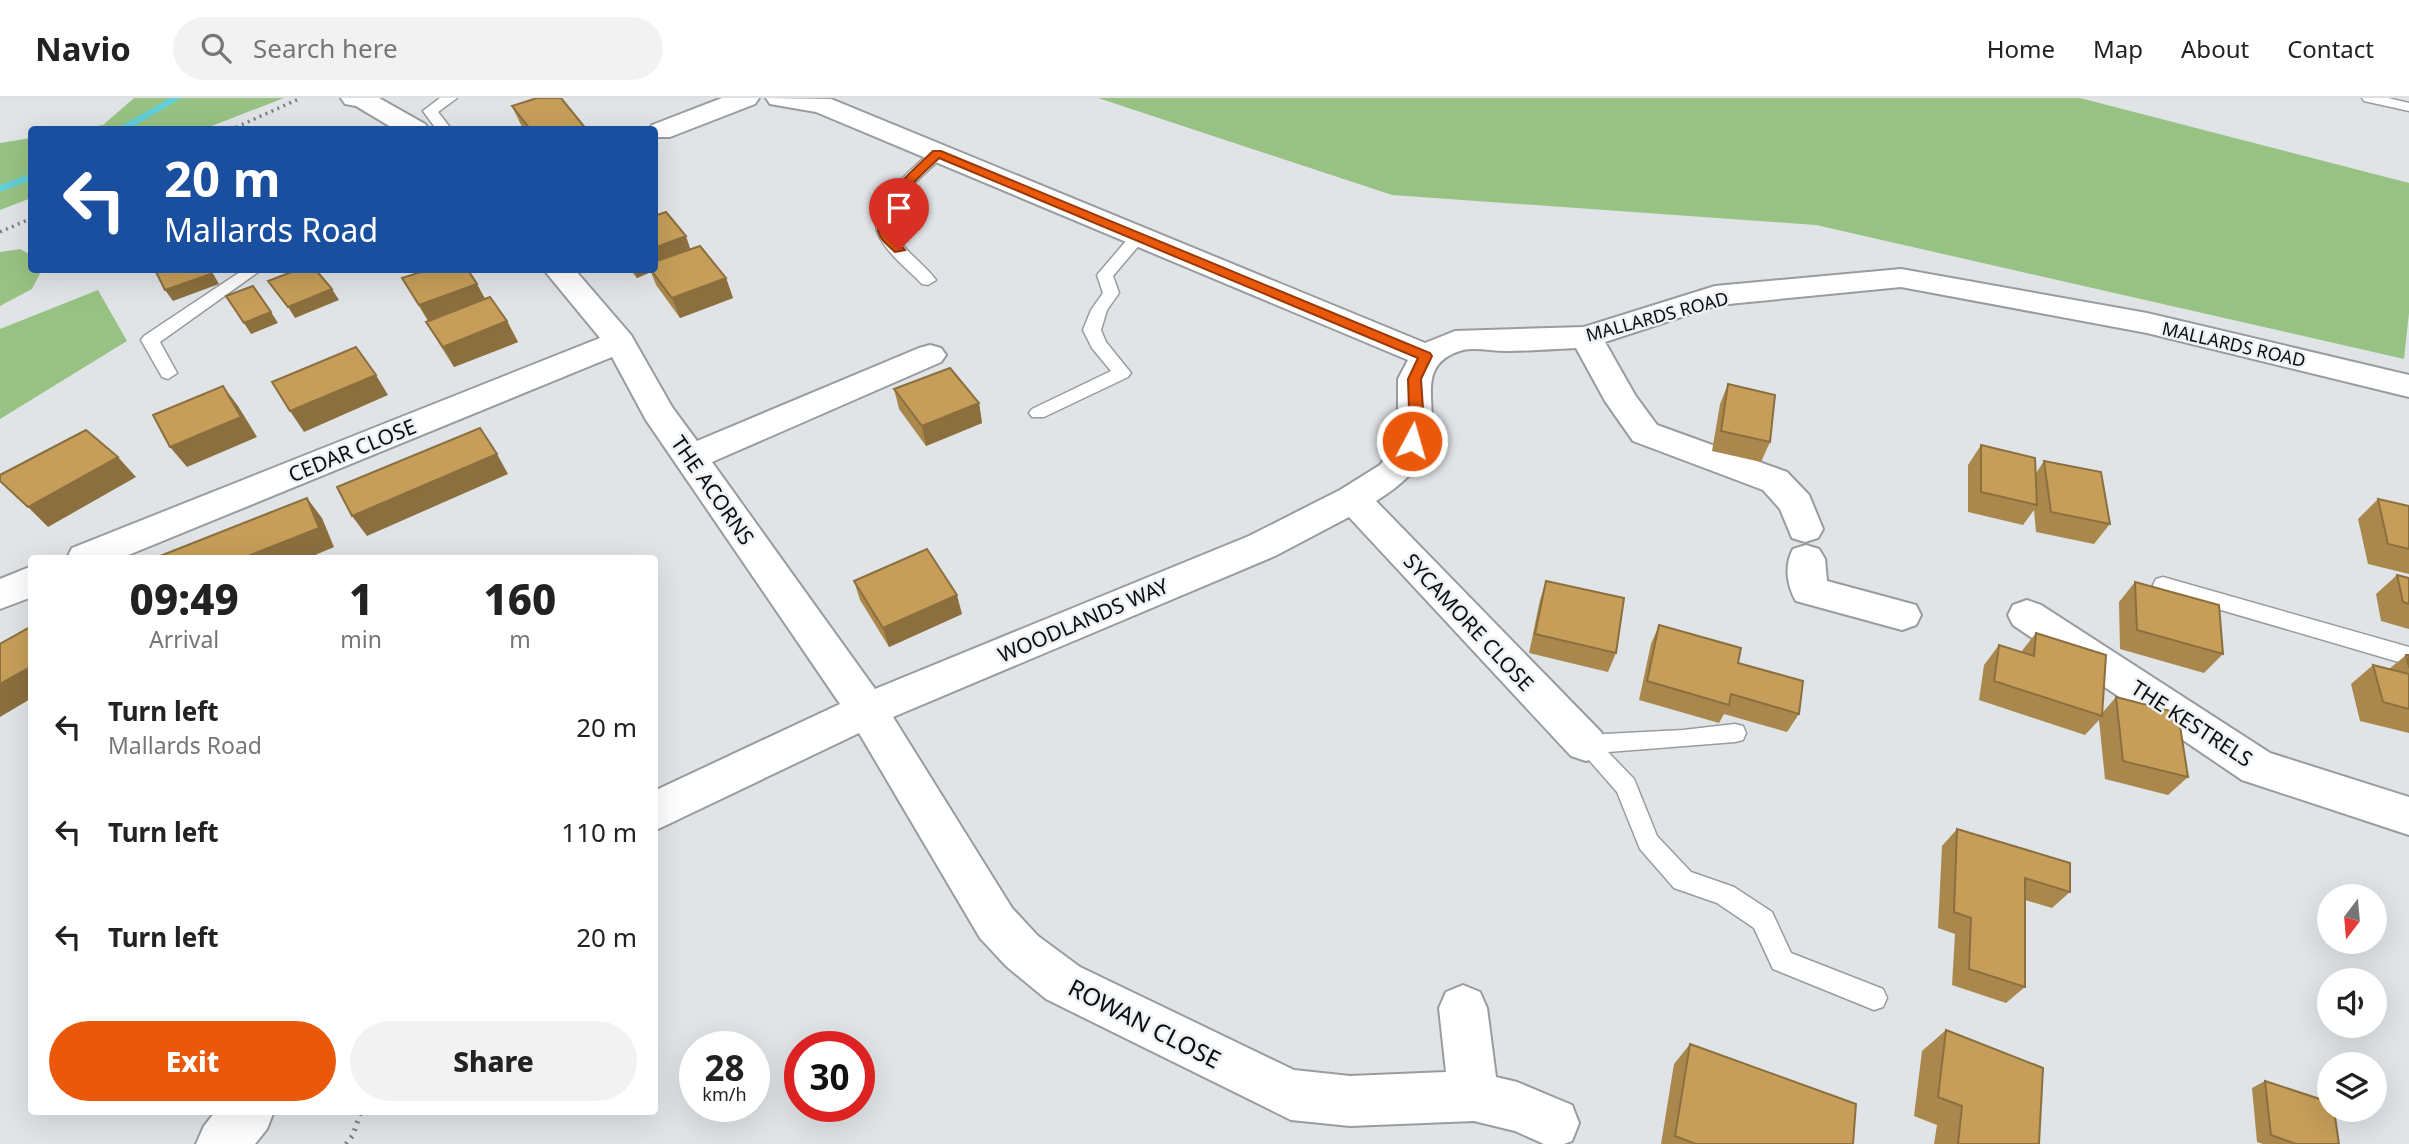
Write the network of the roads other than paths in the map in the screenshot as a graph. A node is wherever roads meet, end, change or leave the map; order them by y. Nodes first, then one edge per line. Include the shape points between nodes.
1 (354, 98) edge
2 (450, 98) edge
3 (746, 98) edge
4 (779, 98) edge
5 (2370, 98) edge
6 (2409, 107) edge
7 (409, 126) edge
8 (441, 126) edge
9 (661, 131) dead end
10 (937, 154) junction
11 (1139, 237) junction
12 (249, 273) edge
13 (562, 273) edge
14 (928, 280) dead end
15 (1586, 337) junction
16 (620, 342) junction
17 (930, 355) dead end
18 (1426, 356) junction
19 (168, 373) dead end
20 (2409, 386) edge
21 (1038, 413) dead end
22 (690, 458) junction
23 (1353, 499) junction
24 (92, 555) edge
25 (28, 582) edge
26 (2163, 585) dead end
27 (0, 595) edge
28 (1902, 615) dead end
29 (2028, 615) dead end
30 (2409, 656) edge
31 (867, 710) junction
32 (1735, 733) dead end
33 (1586, 744) junction
34 (658, 810) edge
35 (2409, 816) edge
36 (1874, 999) dead end
37 (1463, 1008) dead end
38 (1474, 1096) junction
39 (246, 1115) edge
40 (1554, 1123) dead end
41 (222, 1144) edge

1 - 7 street
2 - 8 lane via 430,111
3 - 9 street
4 - 10 street via 822,105
5 - 6 lane
10 - 11 street
10 - 14 lane via 899,190 883,217 885,234
11 - 18 street
11 - 21 lane via 1105,275 1111,293 1092,330 1122,373
12 - 19 lane via 150,340
13 - 16 street, THE ACORNS
15 - 18 street, MALLARDS ROAD via 1455,341
15 - 20 street, MALLARDS ROAD via 1715,296 1901,278 2147,323
15 - 28 street via 1645,433 1775,481 1796,504 1806,544 1808,591
16 - 22 street, THE ACORNS via 658,412
16 - 24 street, CEDAR CLOSE
17 - 22 street
18 - 23 street, WOODLANDS WAY via 1414,379 1415,422 1404,458 1392,474
22 - 31 street, THE ACORNS
23 - 31 street, WOODLANDS WAY via 1262,545
23 - 33 street, SYCAMORE CLOSE
25 - 27 street
26 - 30 lane
29 - 35 street, THE KESTRELS via 2257,766
31 - 34 street, WOODLANDS WAY
31 - 38 street, ROWAN CLOSE via 996,923 1022,951 1063,983 1291,1095 1350,1101
32 - 33 lane
33 - 36 lane via 1626,786 1648,842 1683,880 1725,895 1763,920 1782,961
37 - 38 street
38 - 40 street, ROWAN CLOSE
39 - 41 street

